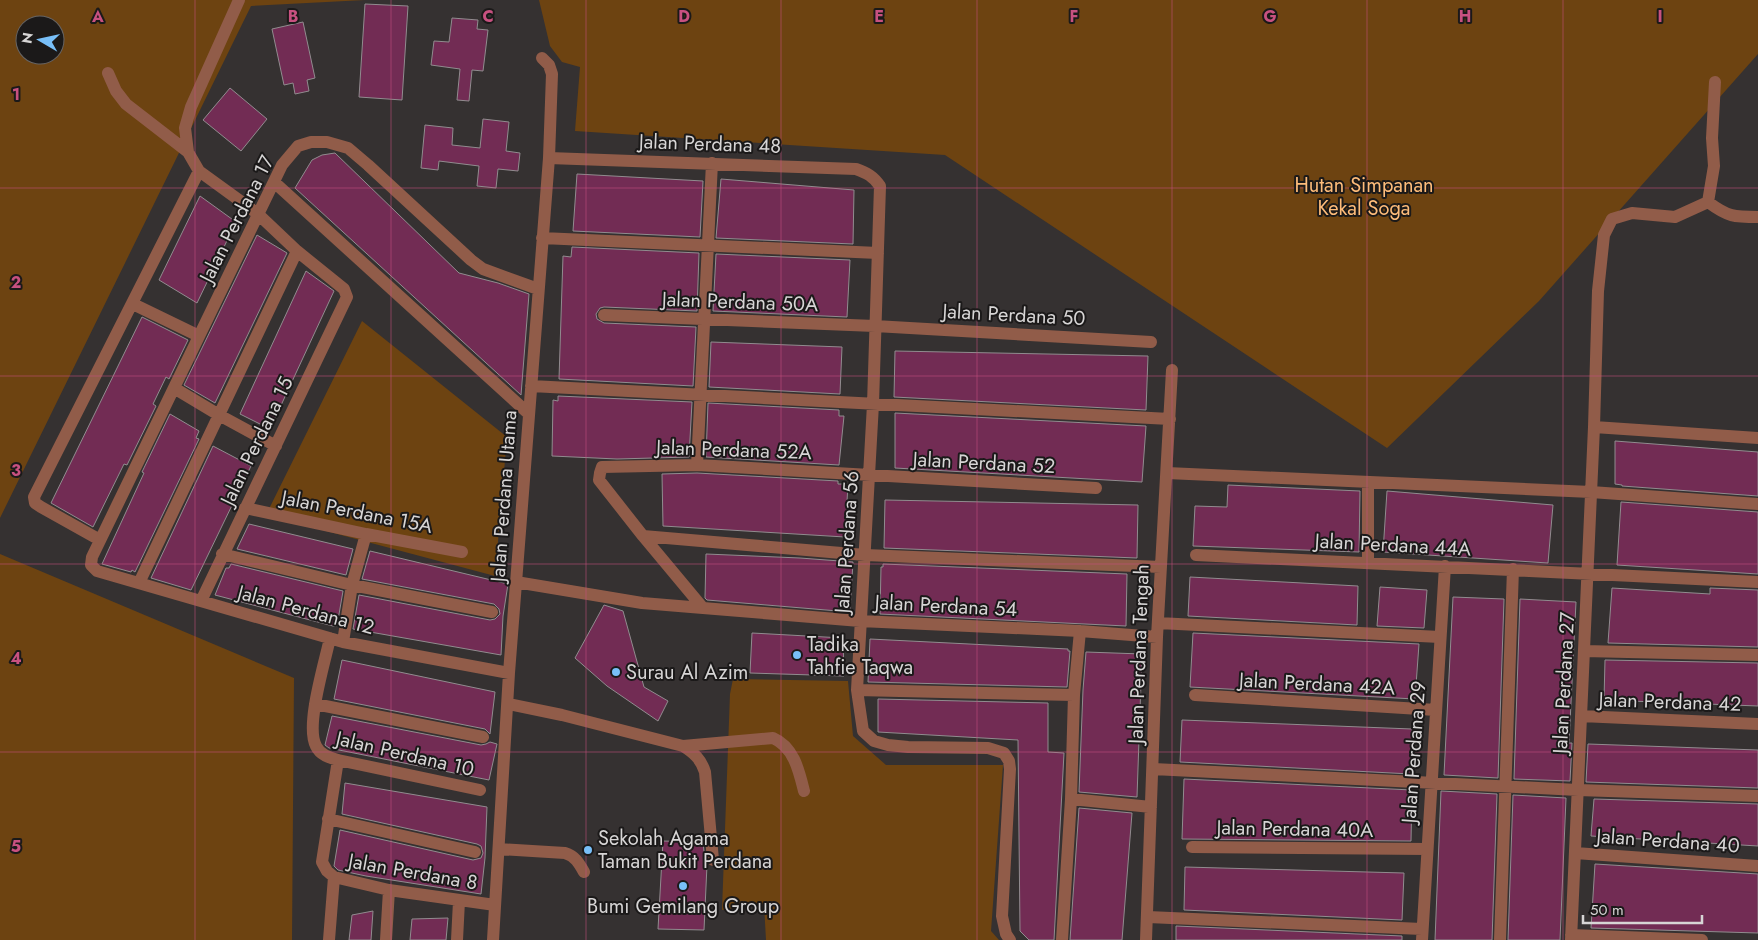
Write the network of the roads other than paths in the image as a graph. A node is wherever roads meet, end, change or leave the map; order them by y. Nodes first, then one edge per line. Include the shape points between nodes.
1 (239, 0) edge
2 (542, 58) dead end
3 (108, 73) dead end
4 (1715, 82) dead end
5 (188, 152) junction
6 (549, 158) junction
7 (712, 163) junction
8 (199, 171) junction
9 (868, 173) joint
10 (274, 182) junction
11 (1708, 202) junction
12 (258, 214) junction
13 (1758, 217) edge
14 (542, 238) junction
15 (707, 244) junction
16 (297, 251) junction
17 (878, 253) junction
18 (538, 289) junction
19 (133, 304) junction
20 (604, 315) dead end
21 (704, 319) junction
22 (875, 326) junction
23 (199, 336) junction
24 (1151, 342) dead end
25 (1172, 370) dead end
26 (531, 386) junction
27 (174, 388) junction
28 (700, 395) junction
29 (873, 404) junction
30 (529, 414) junction
31 (219, 415) junction
32 (1170, 419) junction
33 (1594, 427) junction
34 (1758, 438) edge
35 (276, 446) junction
36 (697, 464) junction
37 (1167, 473) junction
38 (870, 475) junction
39 (1368, 482) junction
40 (1096, 488) dead end
41 (1591, 492) junction
42 (1758, 504) edge
43 (244, 508) junction
44 (366, 534) junction
45 (643, 536) junction
46 (100, 540) junction
47 (462, 552) dead end
48 (222, 554) junction
49 (865, 555) junction
50 (1196, 555) dead end
51 (1368, 563) junction
52 (1445, 566) junction
53 (1161, 567) junction
54 (1513, 569) junction
55 (97, 570) joint
56 (1588, 573) junction
57 (516, 582) junction
58 (1758, 582) edge
59 (139, 583) junction
60 (352, 585) junction
61 (201, 601) junction
62 (704, 608) junction
63 (492, 612) dead end
64 (860, 621) junction
65 (1158, 623) junction
66 (1080, 631) junction
67 (1157, 637) junction
68 (1440, 637) junction
69 (337, 640) junction
70 (1584, 651) junction
71 (1758, 655) edge
72 (509, 673) junction
73 (857, 690) junction
74 (1074, 696) junction
75 (1195, 696) dead end
76 (316, 704) junction
77 (508, 704) junction
78 (1436, 710) junction
79 (1581, 716) junction
80 (1758, 724) edge
81 (483, 737) dead end
82 (683, 746) junction
83 (338, 760) junction
84 (1153, 769) junction
85 (1431, 783) junction
86 (1505, 787) junction
87 (480, 790) dead end
88 (1578, 790) junction
89 (804, 791) dead end
90 (1758, 796) edge
91 (1072, 798) junction
92 (1152, 808) junction
93 (328, 820) junction
94 (1192, 847) dead end
95 (499, 849) junction
96 (1427, 849) junction
97 (475, 852) dead end
98 (1574, 853) junction
99 (713, 860) dead end
100 (1758, 866) edge
101 (584, 872) dead end
102 (331, 874) junction
103 (390, 890) junction
104 (459, 901) junction
105 (495, 906) junction
106 (1148, 917) junction
107 (1422, 934) edge
108 (1571, 938) edge
109 (329, 940) edge
110 (386, 940) edge
111 (457, 940) edge
112 (493, 940) edge
113 (1010, 940) edge
114 (1062, 940) edge
115 (1146, 940) edge
116 (1500, 940) edge
117 (1702, 940) edge

1 - 5 street via 191,107 186,128
2 - 6 street, Jalan Perdana Utama via 552,74
3 - 5 street via 126,104
4 - 11 street via 1714,166
5 - 8 street
6 - 7 street, Jalan Perdana 48
6 - 14 street, Jalan Perdana Utama
7 - 9 street, Jalan Perdana 48 via 856,169
7 - 15 street
8 - 12 street
8 - 19 street
9 - 17 street, Jalan Perdana 56 via 880,186
10 - 12 street, Jalan Perdana 17
10 - 18 street, Jalan Perdana 17 via 282,165 298,146 327,142 348,148 483,269
10 - 30 street
11 - 13 street via 1734,217
11 - 33 street, Jalan Perdana 27 via 1675,217 1632,213 1612,219 1604,235 1598,291
12 - 16 street
12 - 23 street, Jalan Perdana 17
14 - 15 street
14 - 18 street, Jalan Perdana Utama
15 - 17 street
15 - 21 street
16 - 31 street
16 - 35 street, Jalan Perdana 15 via 344,289 347,297
17 - 22 street, Jalan Perdana 56
18 - 26 street, Jalan Perdana Utama
19 - 23 street
19 - 46 street via 34,497 40,508
20 - 21 street, Jalan Perdana 50A
21 - 22 street, Jalan Perdana 50A
21 - 28 street
22 - 24 street, Jalan Perdana 50
22 - 29 street, Jalan Perdana 56
23 - 27 street, Jalan Perdana 17
25 - 32 street, Jalan Perdana Tengah
26 - 28 street
26 - 30 street, Jalan Perdana Utama
27 - 31 street
27 - 46 street, Jalan Perdana 17
28 - 29 street
28 - 36 street
29 - 32 street
29 - 38 street, Jalan Perdana 56
30 - 57 street, Jalan Perdana Utama
31 - 35 street
31 - 59 street
32 - 37 street, Jalan Perdana Tengah
33 - 34 street
33 - 41 street, Jalan Perdana 27
35 - 43 street, Jalan Perdana 15
36 - 38 street, Jalan Perdana 52A
36 - 45 street, Jalan Perdana 52A via 602,466 600,480
37 - 39 street
37 - 53 street, Jalan Perdana Tengah
38 - 40 street, Jalan Perdana 52
38 - 49 street, Jalan Perdana 56
39 - 41 street
39 - 51 street
41 - 42 street
41 - 56 street, Jalan Perdana 27
43 - 44 street, Jalan Perdana 15A
43 - 48 street, Jalan Perdana 15
44 - 47 street, Jalan Perdana 15A
44 - 60 street, Jalan Perdana 10
45 - 49 street
45 - 62 street
46 - 55 street, Jalan Perdana 17 via 91,565
48 - 60 street
48 - 61 street, Jalan Perdana 15
49 - 53 street
49 - 64 street, Jalan Perdana 56
50 - 51 street, Jalan Perdana 44A
51 - 52 street, Jalan Perdana 44A
52 - 54 street, Jalan Perdana 44A
52 - 68 street, Jalan Perdana 29
53 - 65 street, Jalan Perdana Tengah
54 - 56 street, Jalan Perdana 44A
54 - 86 street
55 - 59 street, Jalan Perdana 12
56 - 58 street, Jalan Perdana 44A
56 - 70 street, Jalan Perdana 27
57 - 62 street, Jalan Perdana 54 via 642,603
57 - 72 street, Jalan Perdana Utama
59 - 61 street, Jalan Perdana 12
60 - 63 street
60 - 69 street, Jalan Perdana 10
61 - 69 street, Jalan Perdana 12
62 - 64 street, Jalan Perdana 54
64 - 66 street, Jalan Perdana 54
64 - 73 street, Jalan Perdana 56
65 - 67 street, Jalan Perdana Tengah
65 - 68 street
66 - 67 street, Jalan Perdana 54
66 - 74 street
67 - 84 street, Jalan Perdana Tengah
68 - 78 street, Jalan Perdana 29
69 - 72 street, Jalan Perdana 12
69 - 76 street, Jalan Perdana 10
70 - 71 street
70 - 79 street, Jalan Perdana 27
72 - 77 street, Jalan Perdana Utama
73 - 74 street
73 - 113 street, Jalan Perdana 56 via 863,731 874,741 908,747 988,748 1004,753 1009,761 1002,916
74 - 91 street
75 - 78 street, Jalan Perdana 42A
76 - 81 street
76 - 83 street, Jalan Perdana 10 via 312,730 316,747 325,756
77 - 82 street
77 - 95 street, Jalan Perdana Utama
78 - 85 street, Jalan Perdana 29
79 - 80 street, Jalan Perdana 42
79 - 88 street, Jalan Perdana 27
82 - 89 street via 773,738 788,749
82 - 99 street via 695,754 705,772
83 - 87 street, Jalan Perdana 10
83 - 93 street
84 - 85 street
84 - 92 street, Jalan Perdana Tengah
85 - 86 street
85 - 96 street, Jalan Perdana 29
86 - 88 street
86 - 116 street
88 - 90 street
88 - 98 street, Jalan Perdana 27
91 - 92 street
91 - 114 street
92 - 106 street, Jalan Perdana Tengah
93 - 97 street
93 - 102 street via 322,862
94 - 96 street, Jalan Perdana 40A
95 - 101 street via 565,853 572,855
95 - 105 street, Jalan Perdana Utama
96 - 107 street, Jalan Perdana 29
98 - 100 street, Jalan Perdana 40
98 - 108 street, Jalan Perdana 27
102 - 103 street, Jalan Perdana 8
102 - 109 street
103 - 104 street, Jalan Perdana 8
103 - 110 street
104 - 105 street, Jalan Perdana 8
104 - 111 street
105 - 112 street, Jalan Perdana Utama
106 - 107 street
106 - 115 street, Jalan Perdana Tengah
108 - 117 street

